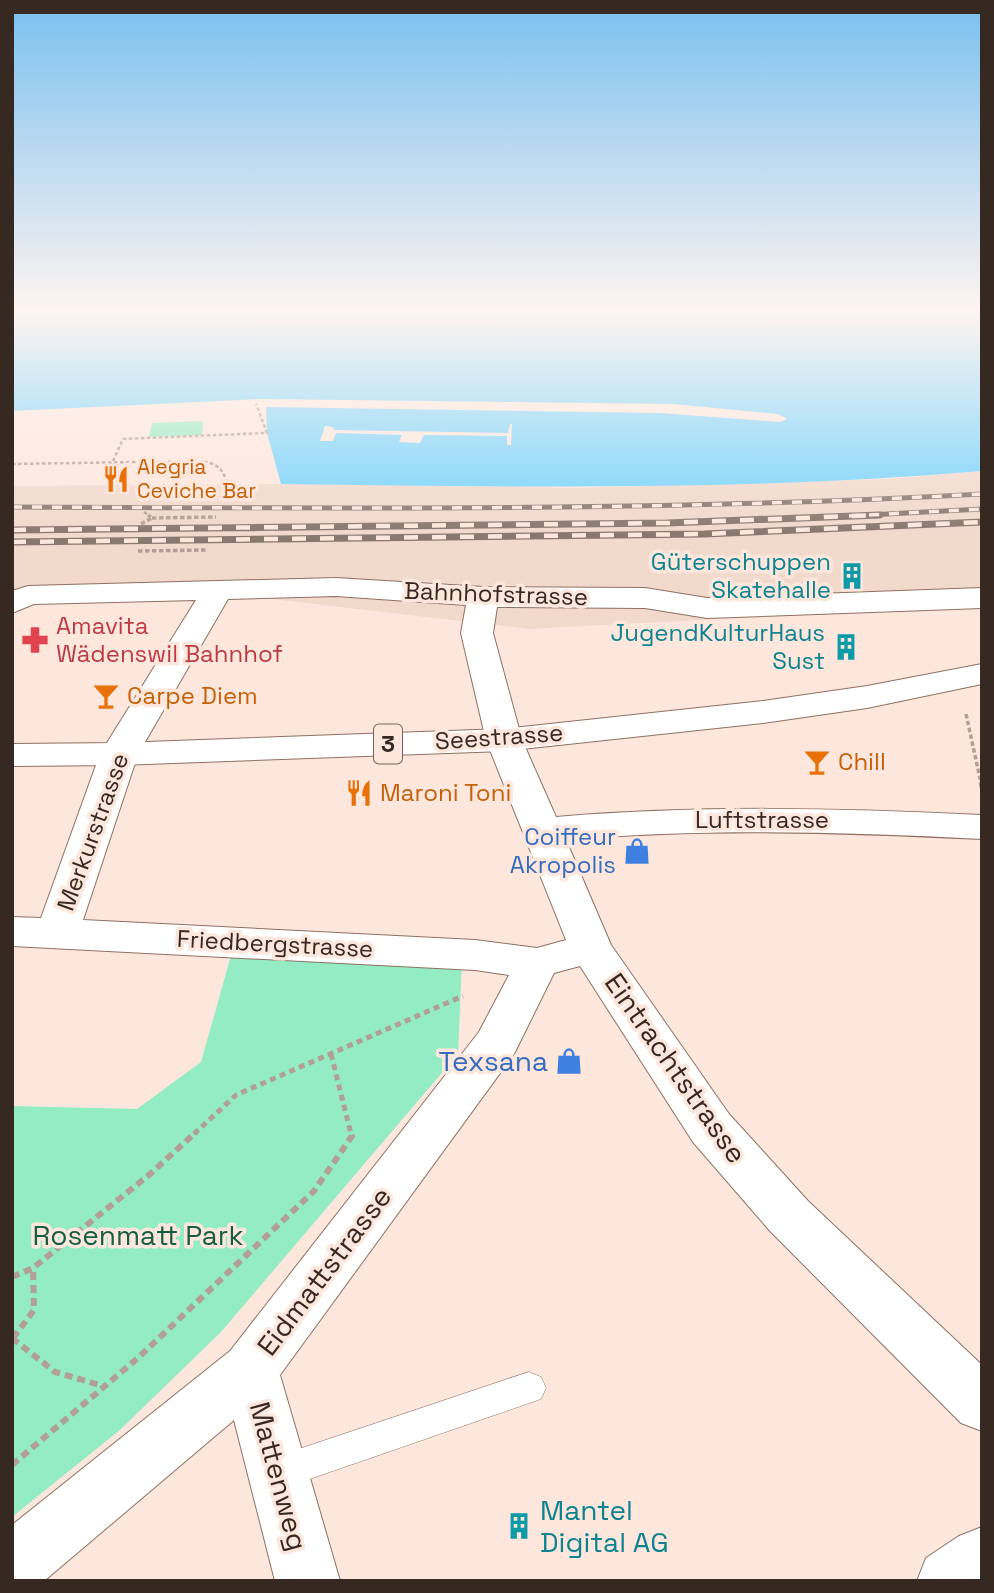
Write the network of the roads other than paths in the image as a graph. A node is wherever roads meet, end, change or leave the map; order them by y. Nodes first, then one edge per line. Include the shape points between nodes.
1 (219, 588) junction
2 (483, 597) junction
3 (982, 598) edge
4 (12, 603) edge
5 (973, 688) edge
6 (505, 740) junction
7 (119, 754) junction
8 (12, 755) edge
9 (982, 827) edge
10 (542, 830) junction
11 (12, 931) edge
12 (57, 933) junction
13 (592, 948) junction
14 (537, 963) junction
15 (250, 1370) junction
16 (529, 1388) dead end
17 (982, 1404) edge
18 (278, 1473) junction
19 (982, 1559) edge
20 (12, 1566) edge
21 (308, 1581) edge
22 (949, 1581) edge

1 - 2 street, Bahnhofstrasse via 336,587
1 - 4 street, Bahnhofstrasse via 27,595
1 - 7 street, Merkurstrasse
2 - 3 street, Bahnhofstrasse via 645,598 707,608
2 - 6 street, Eintrachtstrasse via 477,633
5 - 6 street, Seestrasse / 3
6 - 7 street, Seestrasse / 3
6 - 10 street, Eintrachtstrasse
7 - 8 street, Seestrasse / 3
7 - 12 street, Merkurstrasse
9 - 10 street, Luftstrasse via 737,818
10 - 13 street, Eintrachtstrasse
11 - 12 street, Friedbergstrasse
12 - 14 street, Friedbergstrasse via 475,955
13 - 14 street
13 - 17 street, Eintrachtstrasse via 711,1128 789,1216
14 - 15 street, Eidmattstrasse via 497,1042
15 - 18 street, Mattenweg
15 - 20 street, Eidmattstrasse
16 - 18 lane
18 - 21 street, Mattenweg
19 - 22 street

